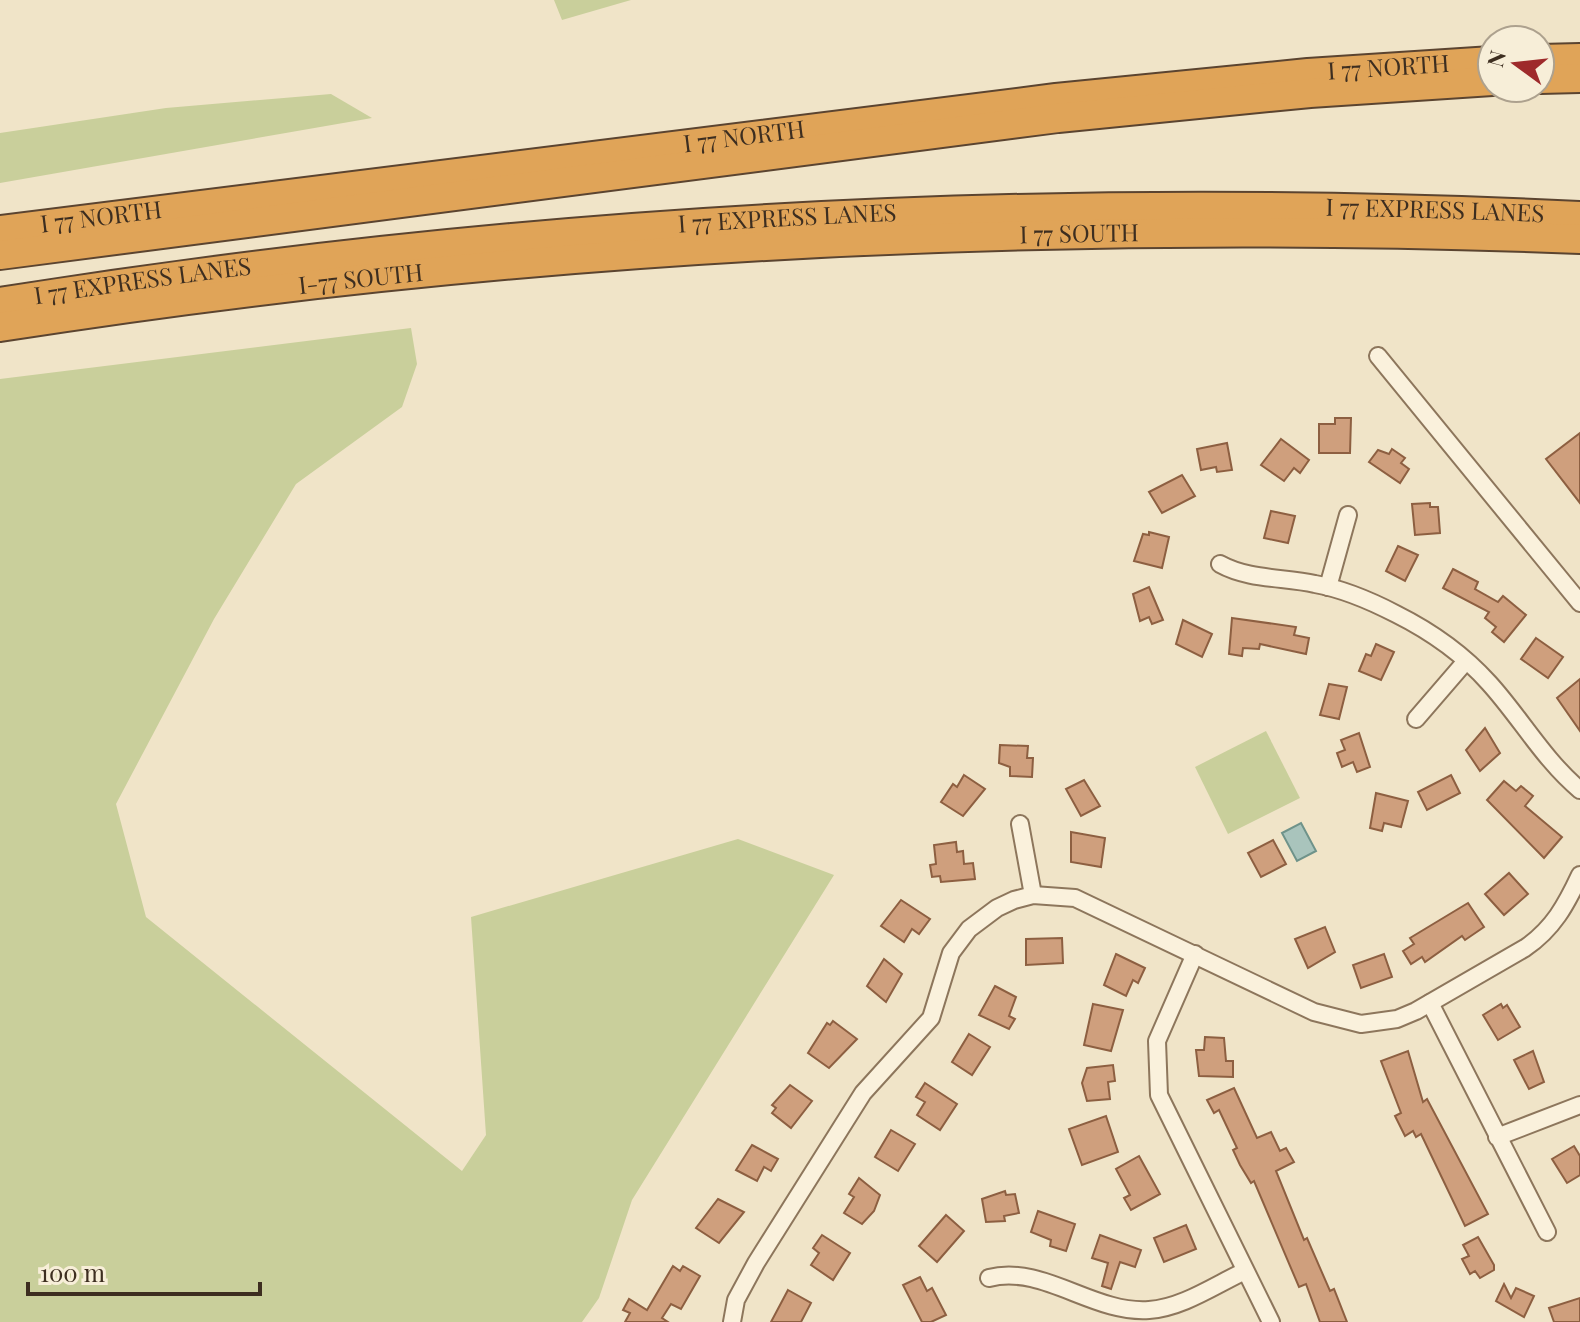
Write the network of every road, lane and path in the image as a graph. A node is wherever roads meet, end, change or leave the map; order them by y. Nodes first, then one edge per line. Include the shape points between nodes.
1 (1580, 58) edge
2 (1556, 59) edge
3 (1476, 62) edge
4 (1580, 78) edge
5 (1556, 79) edge
6 (1476, 82) edge
7 (1580, 216) edge
8 (0, 230) edge
9 (1580, 239) edge
10 (0, 255) edge
11 (352, 255) junction
12 (580, 259) junction
13 (0, 302) edge
14 (0, 327) edge
15 (1378, 356) dead end
16 (1348, 515) dead end
17 (1220, 564) dead end
18 (1328, 587) junction
19 (1580, 603) edge
20 (1466, 661) junction
21 (1416, 719) dead end
22 (1580, 790) edge
23 (1020, 824) dead end
24 (1580, 875) edge
25 (1033, 895) junction
26 (1195, 954) junction
27 (1430, 1003) junction
28 (1580, 1105) edge
29 (1497, 1137) junction
30 (1547, 1232) dead end
31 (1245, 1271) junction
32 (989, 1278) dead end
33 (732, 1322) edge
34 (1271, 1322) edge

1 - 2 highway
3 - 8 highway, I 77 NORTH via 1084,95
4 - 5 highway
6 - 10 highway, I 77 EXPRESS LANES via 1058,118
7 - 11 highway, I 77 EXPRESS LANES via 1369,207 1030,209 690,225
9 - 12 highway, I 77 SOUTH via 1058,234
11 - 12 highway
11 - 13 highway, I 77 EXPRESS LANES
12 - 14 highway, I-77 SOUTH via 354,280
15 - 19 street
16 - 18 street
17 - 18 street via 1240,573
18 - 20 street via 1398,615
20 - 21 street
20 - 22 street
23 - 25 street
24 - 27 street via 1563,912 1541,937
25 - 26 street via 1075,898
25 - 33 street via 979,919 958,942 931,1018 863,1093 756,1263 736,1300
26 - 27 street via 1344,1022 1397,1019
26 - 31 street via 1157,1041 1156,1076 1167,1114
27 - 29 street
28 - 29 street
29 - 30 street
31 - 32 street via 1151,1310 1112,1307 1023,1276
31 - 34 street

